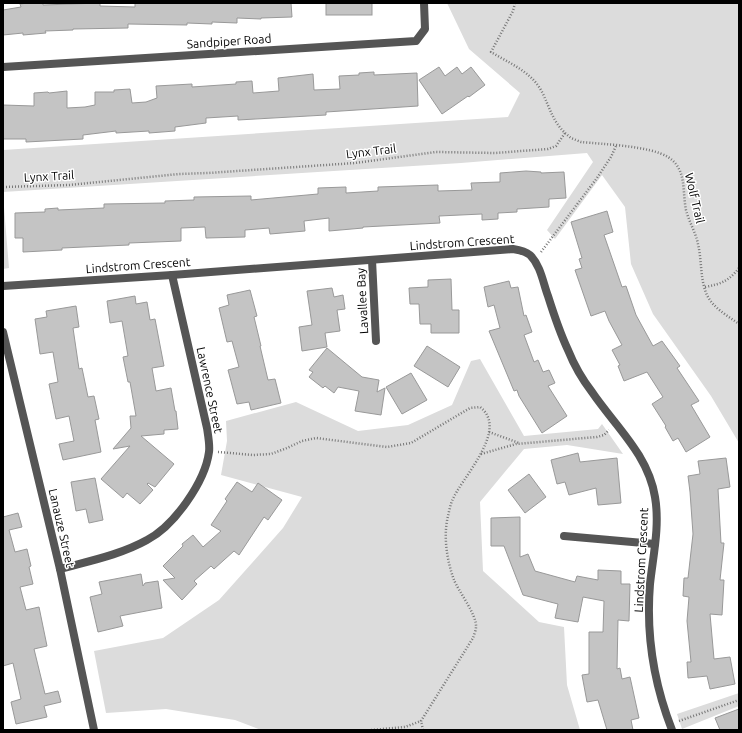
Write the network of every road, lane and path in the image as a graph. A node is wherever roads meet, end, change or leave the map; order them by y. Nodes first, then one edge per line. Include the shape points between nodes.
1 (424, 3) edge
2 (515, 3) edge
3 (3, 67) edge
4 (564, 132) junction
5 (616, 146) junction
6 (3, 187) edge
7 (372, 260) junction
8 (534, 260) junction
9 (739, 268) edge
10 (172, 275) junction
11 (3, 286) edge
12 (705, 288) junction
13 (739, 324) edge
14 (3, 332) edge
15 (376, 341) dead end
16 (617, 424) junction
17 (489, 432) junction
18 (522, 444) junction
19 (209, 451) junction
20 (481, 454) junction
21 (564, 536) dead end
22 (655, 544) junction
23 (60, 568) junction
24 (739, 700) edge
25 (421, 721) junction
26 (671, 727) edge
27 (94, 730) edge
28 (371, 730) edge
29 (423, 730) edge

1 - 3 street, Sandpiper Road via 425,29 416,41
2 - 4 path via 491,52 519,68 536,82 554,120
4 - 5 path, Wolf Trail via 581,142
4 - 6 path, Lynx Trail via 556,146 548,148 495,153 436,152 355,163 179,174 69,185
5 - 8 path via 597,178
5 - 12 path, Wolf Trail via 658,153 677,165 684,181 688,217 698,244
7 - 8 street, Lindstrom Crescent via 513,249 529,254
7 - 10 street, Lindstrom Crescent
7 - 15 street, Lavallee Bay
8 - 16 street, Lindstrom Crescent via 568,350 589,389
9 - 12 path via 719,284
10 - 11 street, Lindstrom Crescent
10 - 19 street, Lawrence Street via 207,428
12 - 13 path, Wolf Trail via 713,304
14 - 23 street, Lanauze Street
16 - 18 path via 604,435 597,437
16 - 22 street, Lindstrom Crescent via 643,462 651,480 657,516
17 - 18 path
17 - 19 path via 488,416 480,407 470,408 411,444 387,447 316,438 271,454
17 - 20 path
18 - 20 path
19 - 23 street, Lawrence Street via 203,473 192,496 149,540 103,558
20 - 25 path via 452,502 447,519 446,542 449,564 455,581 474,616 476,626 473,638
21 - 22 street
22 - 26 street, Lindstrom Crescent via 650,586 651,636 655,670
23 - 27 street, Lanauze Street
24 - 26 path
25 - 28 path via 405,727
25 - 29 path

